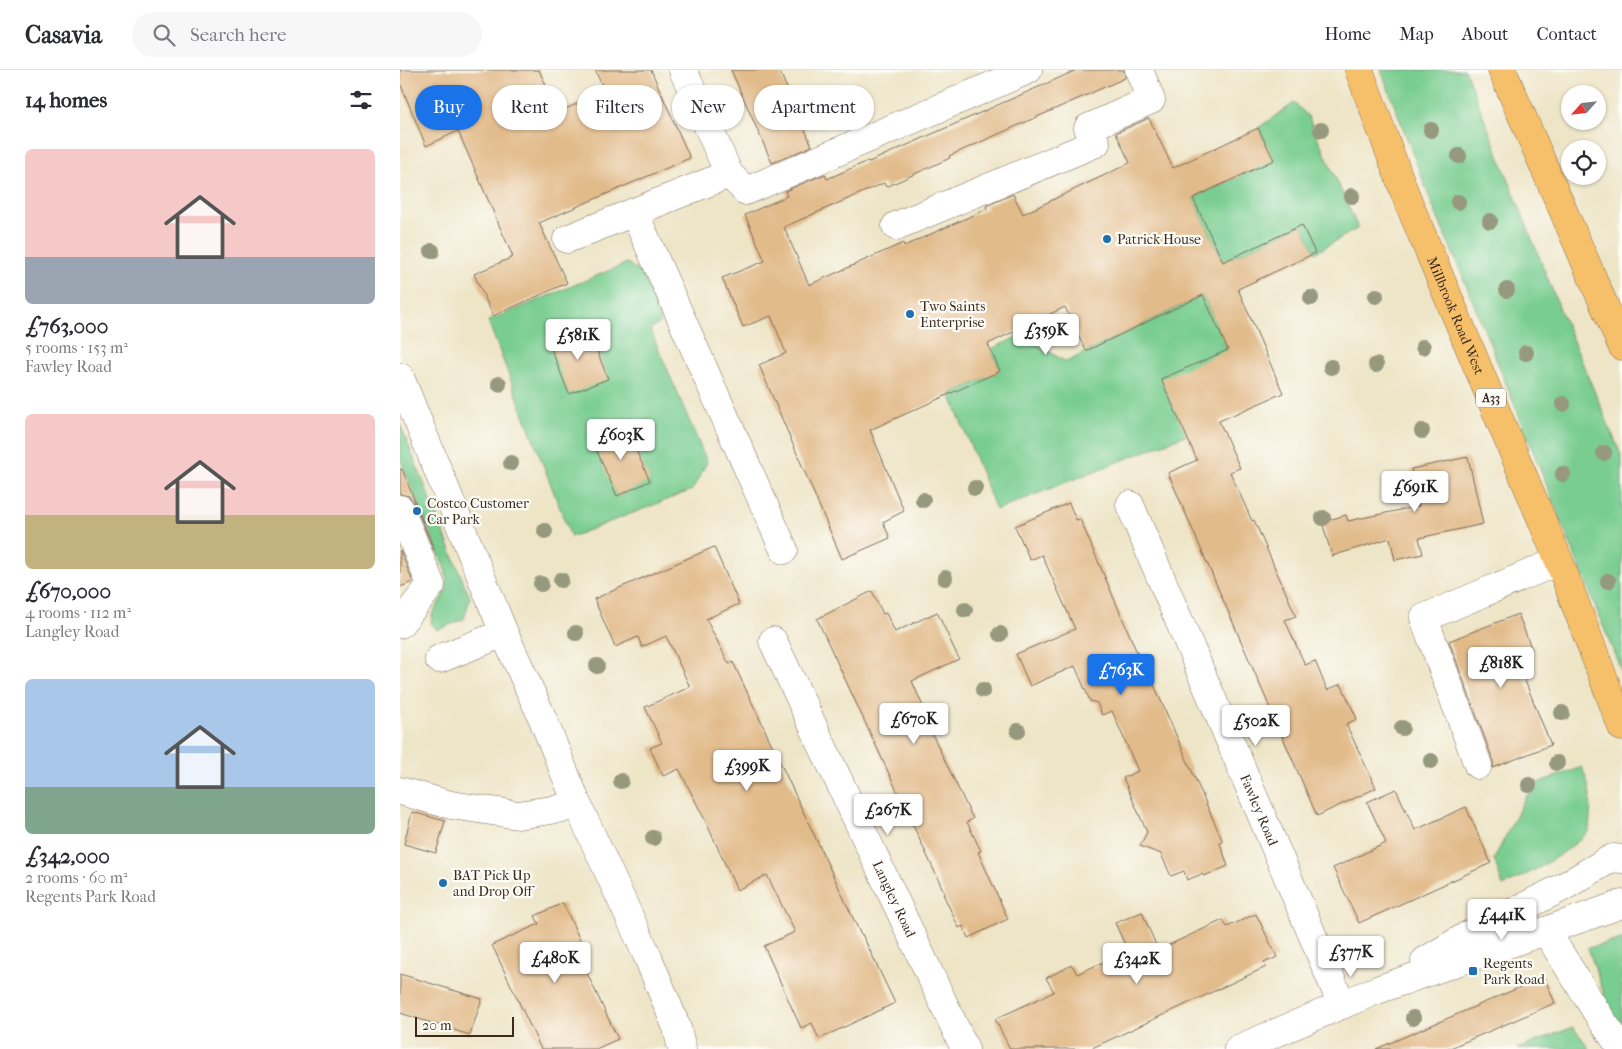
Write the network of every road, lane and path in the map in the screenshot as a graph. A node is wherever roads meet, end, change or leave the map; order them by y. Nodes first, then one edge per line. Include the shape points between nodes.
1 (683, 70) edge
2 (1028, 70) edge
3 (1139, 70) edge
4 (1359, 70) edge
5 (1502, 70) edge
6 (729, 174) junction
7 (634, 212) junction
8 (896, 226) dead end
9 (567, 239) dead end
10 (1622, 346) edge
11 (400, 376) edge
12 (1130, 505) dead end
13 (400, 508) edge
14 (784, 550) dead end
15 (1559, 561) junction
16 (400, 624) edge
17 (504, 633) junction
18 (773, 641) dead end
19 (439, 659) dead end
20 (1622, 727) edge
21 (1478, 765) dead end
22 (400, 791) edge
23 (578, 806) junction
24 (1622, 859) edge
25 (1622, 904) edge
26 (1546, 931) junction
27 (1376, 990) junction
28 (1342, 1005) junction
29 (682, 1049) edge
30 (965, 1049) edge
31 (1238, 1049) edge
32 (1622, 1049) edge

1 - 6 street
2 - 6 street via 746,191
3 - 8 street via 1151,100 1088,128 1096,143
4 - 15 highway, Millbrook Road West / A33 via 1407,199
5 - 10 highway
6 - 7 street
7 - 9 street
7 - 14 street
11 - 17 street
12 - 28 street, Fawley Road
13 - 16 street via 431,585
15 - 20 highway, Millbrook Road West / A33
15 - 21 street via 1424,618
17 - 19 street
17 - 23 street
18 - 30 street, Langley Road
22 - 23 street via 451,805 518,815
23 - 29 street via 647,955 677,1028
24 - 27 street via 1607,861 1470,934
25 - 26 street
26 - 27 street
26 - 32 street
27 - 28 street
28 - 31 street

